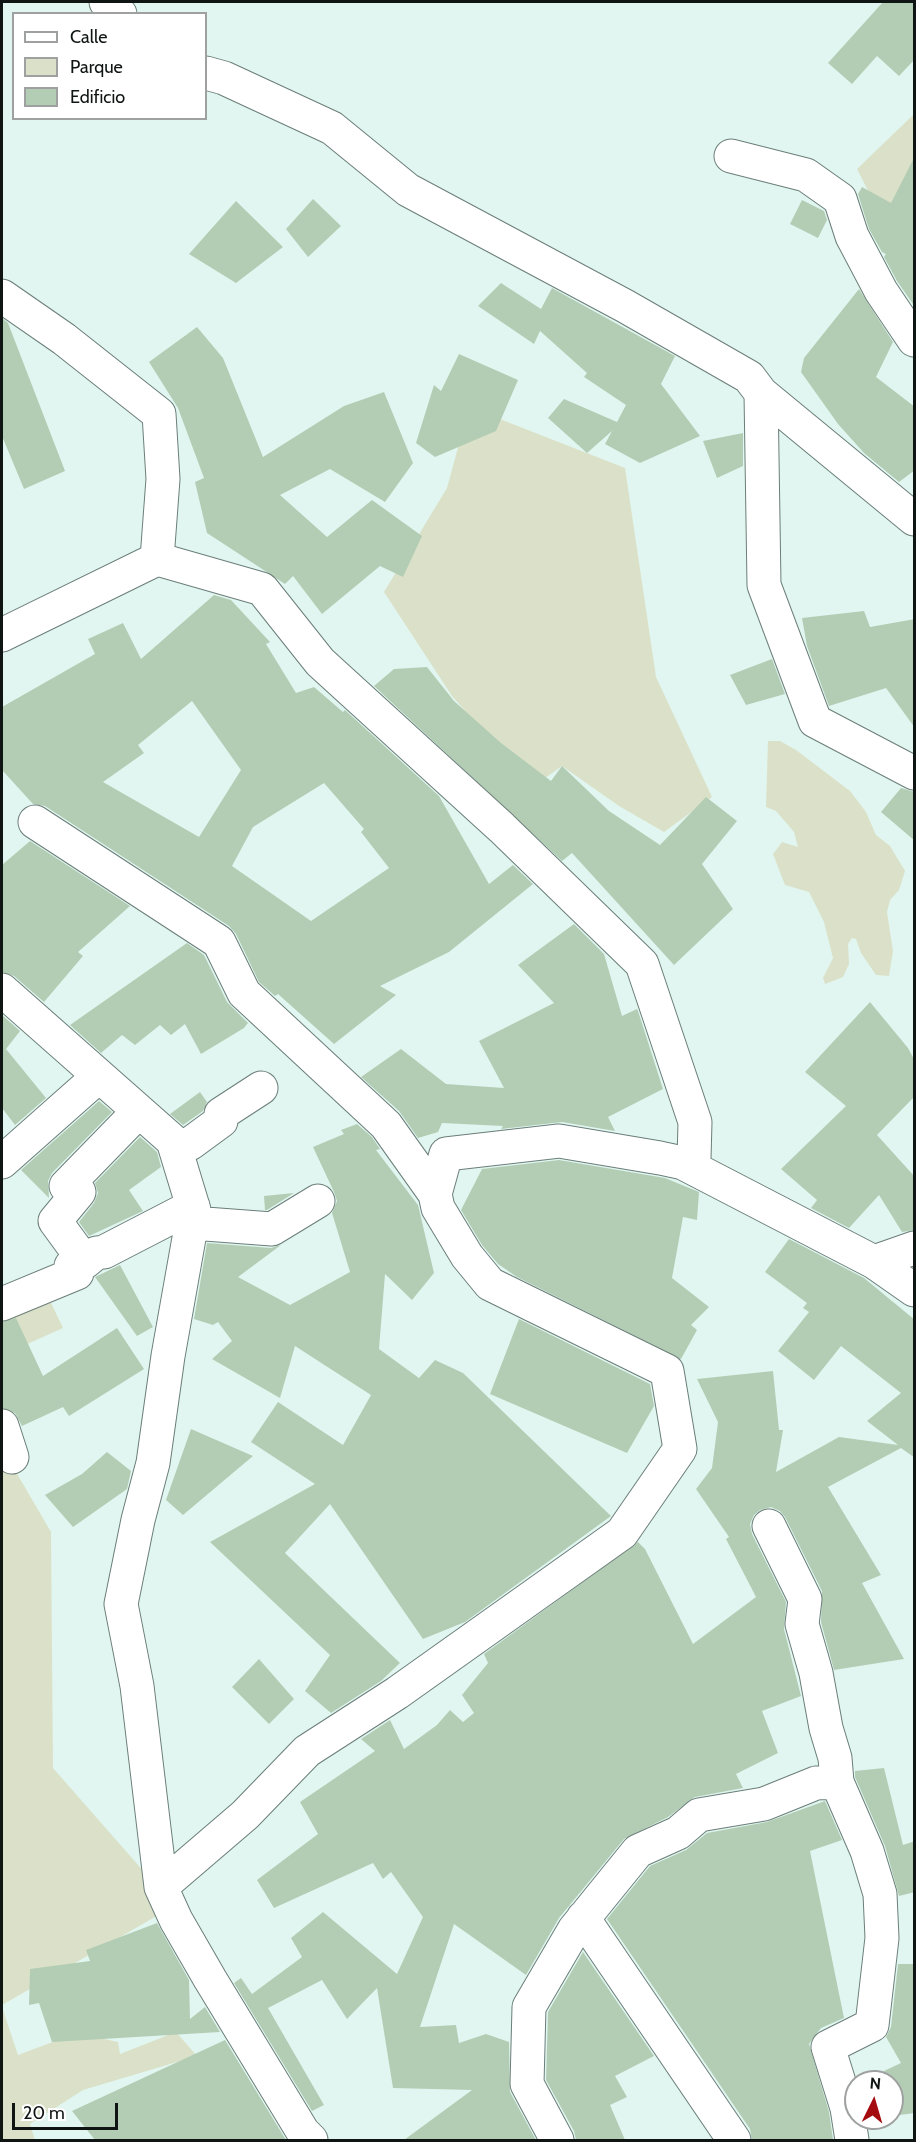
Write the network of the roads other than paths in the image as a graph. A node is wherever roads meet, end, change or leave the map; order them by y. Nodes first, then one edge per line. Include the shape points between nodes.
1 (106, 2) edge
2 (118, 12) edge
3 (207, 73) edge
4 (731, 156) dead end
5 (2, 296) edge
6 (915, 340) edge
7 (761, 393) junction
8 (915, 519) edge
9 (157, 559) junction
10 (2, 635) edge
11 (915, 773) edge
12 (35, 822) dead end
13 (2, 990) edge
14 (99, 1076) junction
15 (261, 1088) dead end
16 (140, 1112) junction
17 (177, 1150) junction
18 (3, 1159) edge
19 (683, 1163) junction
20 (435, 1194) junction
21 (318, 1201) dead end
22 (192, 1214) junction
23 (915, 1248) edge
24 (85, 1262) junction
25 (874, 1262) junction
26 (915, 1290) edge
27 (2, 1304) edge
28 (2, 1426) edge
29 (12, 1457) dead end
30 (770, 1526) dead end
31 (837, 1782) junction
32 (161, 1887) junction
33 (583, 1918) junction
34 (311, 2140) edge
35 (557, 2140) edge
36 (734, 2140) edge
37 (852, 2140) edge

1 - 2 street
3 - 7 street via 332,128 408,190 739,371
4 - 6 street via 806,175 840,199 852,236 881,291
5 - 9 street via 159,414 163,479
7 - 8 street
7 - 11 street via 765,585 815,721
9 - 10 street
9 - 19 street via 262,589 320,662 502,828 642,964 695,1122 694,1159
12 - 20 street via 219,942 244,993 386,1125
13 - 14 street
14 - 16 street
14 - 18 street
15 - 17 street
16 - 17 street via 173,1141
16 - 24 street via 66,1186 79,1192 56,1221
17 - 22 street
19 - 20 street via 559,1141 446,1154
19 - 25 street
20 - 32 street via 438,1208 467,1256 490,1284 667,1371 680,1449 622,1533 397,1693 307,1751 245,1815
21 - 22 street via 272,1229
22 - 24 street via 96,1253
22 - 32 street via 153,1463 121,1604 137,1686
23 - 25 street
24 - 27 street via 71,1266 77,1273
25 - 26 street
28 - 29 street
30 - 31 street via 805,1599 802,1624 835,1758
31 - 33 street via 816,1783 765,1804 699,1815 678,1833 638,1851
31 - 37 street via 867,1851 880,1894 882,1938 872,2025 828,2047 847,2108
32 - 34 street via 210,1978
33 - 35 street via 529,2007 527,2084
33 - 36 street

